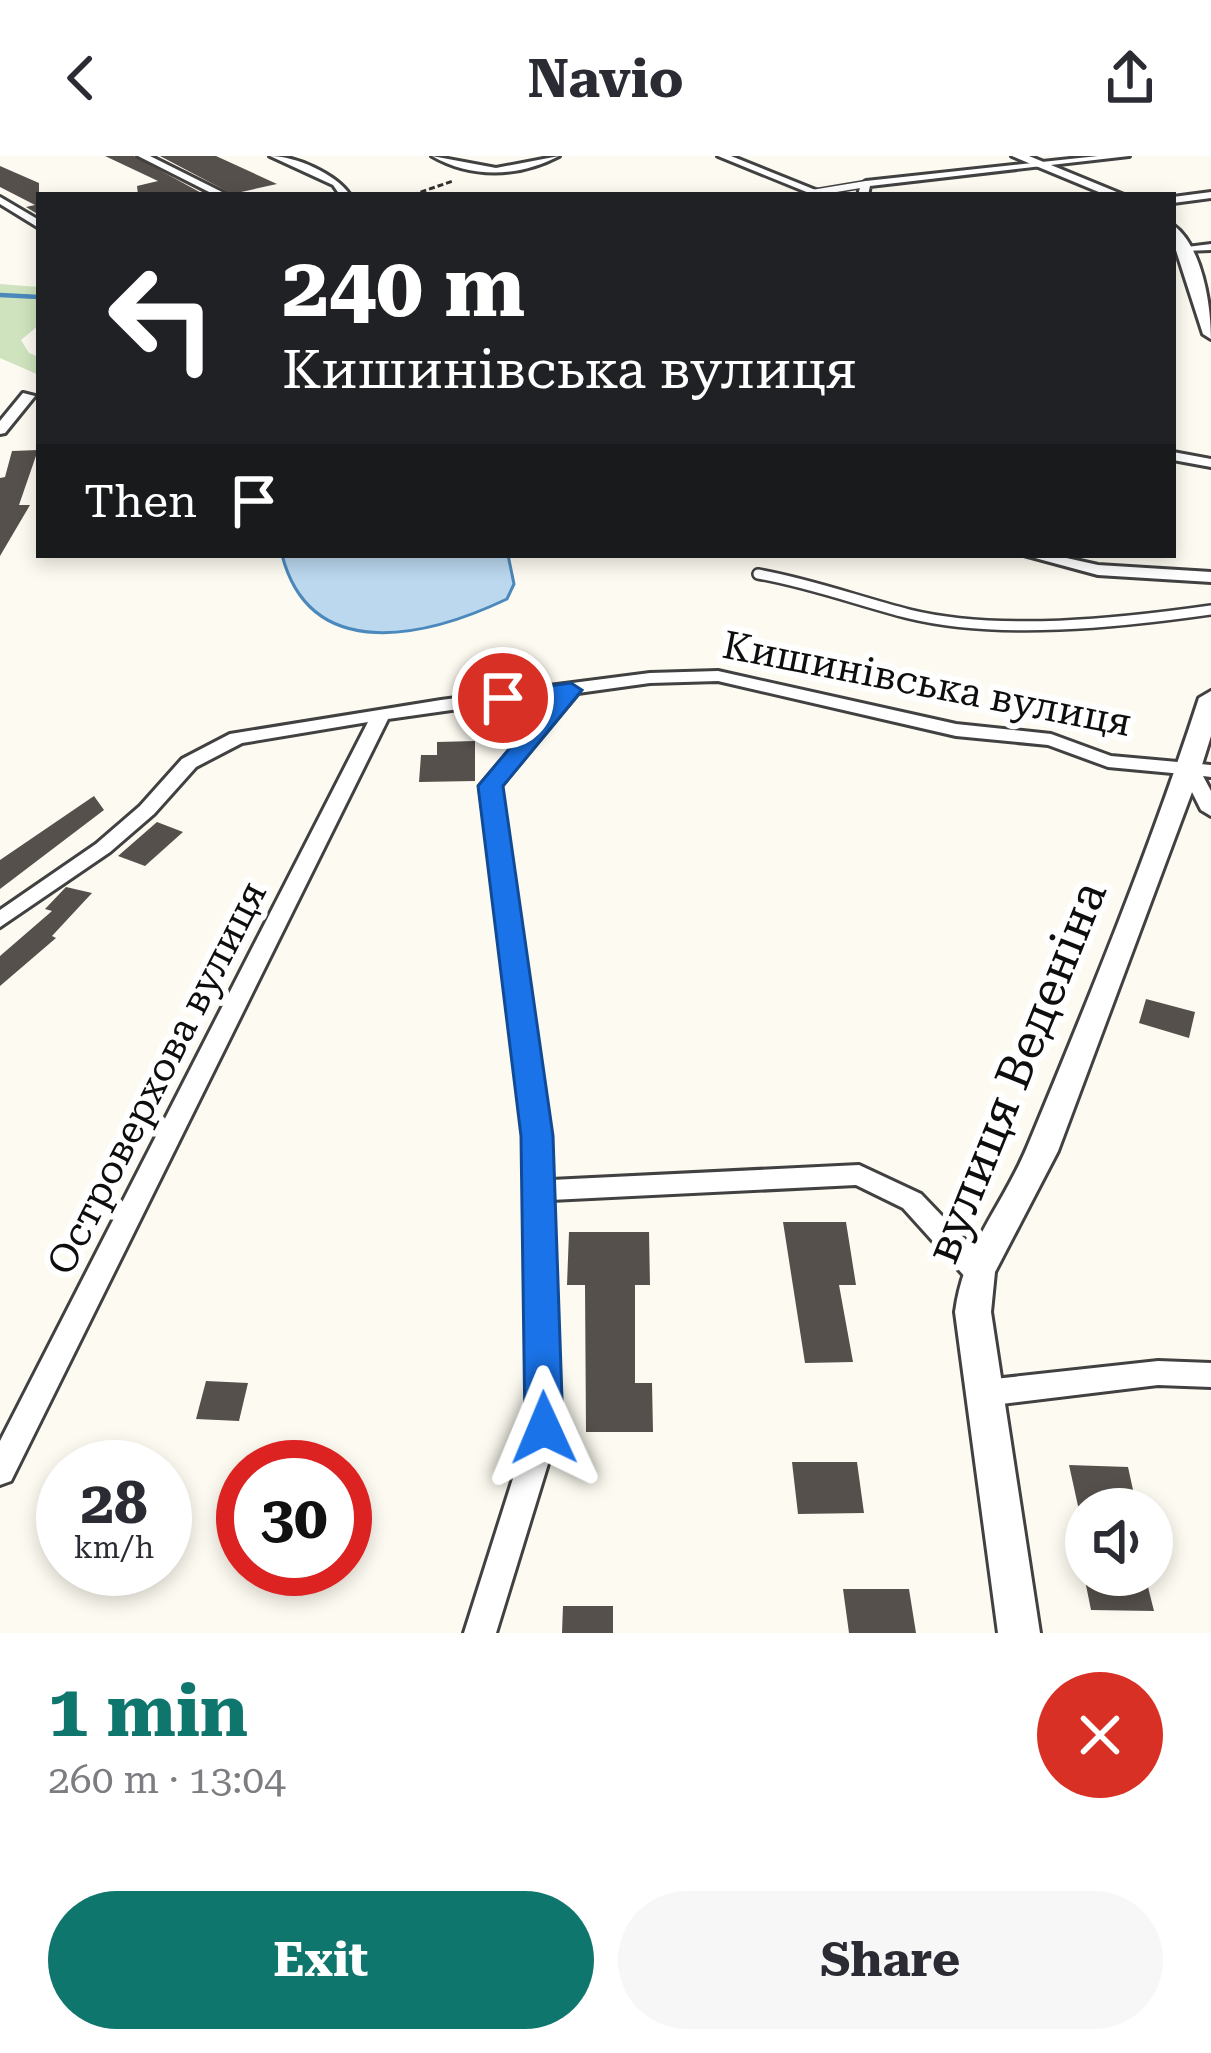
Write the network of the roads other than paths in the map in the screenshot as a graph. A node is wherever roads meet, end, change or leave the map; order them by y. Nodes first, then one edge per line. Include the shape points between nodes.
1 (143, 156) edge
2 (275, 156) edge
3 (436, 156) edge
4 (554, 156) edge
5 (723, 156) edge
6 (1018, 156) edge
7 (1124, 156) edge
8 (1041, 165) junction
9 (865, 190) edge
10 (217, 192) edge
11 (343, 192) edge
12 (813, 192) edge
13 (832, 192) edge
14 (1110, 192) edge
15 (1211, 195) edge
16 (0, 200) edge
17 (1176, 200) edge
18 (36, 223) edge
19 (1176, 234) edge
20 (1211, 247) edge
21 (1184, 248) junction
22 (1211, 334) edge
23 (28, 396) dead end
24 (0, 430) edge
25 (1176, 457) edge
26 (1211, 463) edge
27 (1045, 558) edge
28 (758, 574) dead end
29 (1211, 577) edge
30 (1211, 610) edge
31 (571, 690) junction
32 (1211, 698) edge
33 (379, 718) junction
34 (1200, 770) edge
35 (1211, 809) edge
36 (0, 920) edge
37 (540, 1191) junction
38 (978, 1271) junction
39 (1211, 1375) edge
40 (985, 1393) junction
41 (0, 1471) edge
42 (480, 1633) edge
43 (1019, 1633) edge

1 - 10 street
2 - 11 street
3 - 4 street via 487,174
5 - 12 street
6 - 8 street
7 - 8 street
8 - 9 street
8 - 14 street
9 - 13 lane
15 - 17 street
16 - 18 street
19 - 21 street
20 - 21 street
21 - 22 street
23 - 24 street
25 - 26 street
27 - 29 street
28 - 30 lane via 955,621 1109,624
31 - 33 street, Кишинівська вулиця
31 - 34 street, Кишинівська вулиця via 718,676 956,730 1051,740 1108,761
31 - 37 street via 490,786
32 - 34 street, вулиця Веденіна
33 - 36 street, Кишинівська вулиця via 211,748 104,848
33 - 41 street, Островерхова вулиця
34 - 35 street
34 - 38 street, вулиця Веденіна via 1042,1150
37 - 38 street via 859,1175 913,1202
37 - 42 street via 544,1428
38 - 40 street, вулиця Веденіна via 973,1312
39 - 40 street via 1158,1372
40 - 43 street, вулиця Веденіна

